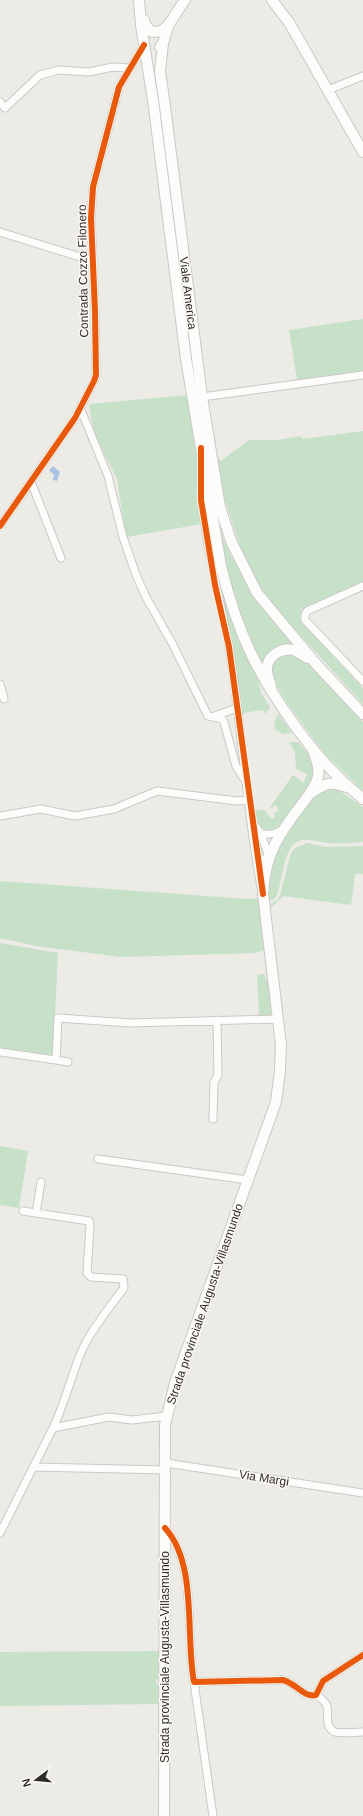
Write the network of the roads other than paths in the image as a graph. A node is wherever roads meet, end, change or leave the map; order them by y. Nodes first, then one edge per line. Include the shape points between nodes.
1 (139, 0) edge
2 (185, 0) edge
3 (272, 0) edge
4 (169, 24) junction
5 (163, 43) junction
6 (144, 45) junction
7 (147, 60) junction
8 (131, 66) junction
9 (363, 76) edge
10 (328, 90) junction
11 (0, 102) edge
12 (363, 152) edge
13 (0, 232) edge
14 (93, 261) junction
15 (363, 375) edge
16 (202, 397) junction
17 (81, 410) junction
18 (201, 448) junction
19 (31, 482) junction
20 (0, 526) edge
21 (61, 558) dead end
22 (363, 586) edge
23 (317, 664) junction
24 (363, 681) edge
25 (0, 684) edge
26 (4, 699) dead end
27 (276, 700) junction
28 (237, 708) junction
29 (363, 714) edge
30 (212, 717) junction
31 (313, 750) junction
32 (246, 784) junction
33 (350, 788) junction
34 (309, 794) junction
35 (363, 799) edge
36 (249, 800) junction
37 (0, 816) edge
38 (252, 820) junction
39 (284, 827) junction
40 (261, 834) junction
41 (268, 857) junction
42 (256, 858) junction
43 (263, 894) junction
44 (279, 1019) junction
45 (217, 1020) junction
46 (0, 1052) edge
47 (56, 1060) junction
48 (68, 1062) dead end
49 (213, 1119) dead end
50 (98, 1159) dead end
51 (248, 1180) junction
52 (41, 1182) dead end
53 (23, 1211) dead end
54 (36, 1213) junction
55 (167, 1416) junction
56 (54, 1428) junction
57 (34, 1467) junction
58 (165, 1467) junction
59 (363, 1493) edge
60 (165, 1528) junction
61 (0, 1533) edge
62 (363, 1655) edge
63 (194, 1682) junction
64 (316, 1695) junction
65 (363, 1732) edge
66 (164, 1816) edge
67 (213, 1816) edge

1 - 4 main road via 148,30 162,31
1 - 6 main road, Viale America
2 - 4 main road
3 - 10 main road via 290,24
4 - 5 main road
5 - 7 main road
5 - 16 main road, Viale America via 160,72
6 - 7 main road, Viale America
6 - 8 street, Contrada Cozzo Filonero
7 - 8 street
7 - 18 main road, Viale America via 185,354
8 - 11 street via 89,72 59,70 45,73 5,108
8 - 14 street, Contrada Cozzo Filonero via 115,99 93,187
9 - 10 street
10 - 12 main road
13 - 14 street
14 - 17 street, Contrada Cozzo Filonero via 96,375
15 - 16 street
16 - 23 main road, Viale America via 220,507 231,540 257,592
17 - 19 street, Contrada Cozzo Filonero
17 - 30 street via 108,476 123,537 141,586 208,716
18 - 27 main road, Viale America via 221,566 232,608 256,666
18 - 28 street via 201,500 215,585 229,647
19 - 20 street, Contrada Cozzo Filonero
19 - 21 street
22 - 24 street via 308,611 305,620
23 - 27 main road via 294,650 287,649 274,654 267,670
23 - 29 main road
25 - 26 street
27 - 31 main road
28 - 30 street
28 - 32 street
30 - 32 street via 218,717 224,722 236,766
31 - 33 main road
31 - 34 main road via 319,766 319,775
32 - 36 street
33 - 34 main road via 329,783
33 - 35 main road
34 - 39 main road, Strada provinciale Augusta-Villasmundo
36 - 37 street via 237,801 157,791 114,809 75,816 41,810
36 - 38 street
38 - 40 street
38 - 42 street
39 - 40 street via 273,834
39 - 41 main road, Strada provinciale Augusta-Villasmundo
40 - 41 street
41 - 42 street via 262,860
41 - 43 main road, Strada provinciale Augusta-Villasmundo via 264,871
42 - 43 street
43 - 44 main road, Strada provinciale Augusta-Villasmundo
44 - 45 street
44 - 51 main road, Strada provinciale Augusta-Villasmundo via 281,1064 276,1102
45 - 47 street via 130,1023 58,1018
45 - 49 street via 218,1075 214,1082
46 - 47 street
47 - 48 street
50 - 51 street
51 - 55 main road, Strada provinciale Augusta-Villasmundo via 174,1383
52 - 54 street
53 - 54 street
54 - 56 street via 89,1221 87,1273 91,1277 123,1279 124,1283 124,1288 85,1345
55 - 56 street via 132,1420 109,1417
55 - 58 main road, Strada provinciale Augusta-Villasmundo
56 - 57 street
57 - 58 street, Via Margi
57 - 61 street
58 - 59 street, Via Margi
58 - 60 main road, Strada provinciale Augusta-Villasmundo
60 - 63 street via 180,1551 188,1590
60 - 66 main road, Strada provinciale Augusta-Villasmundo
62 - 64 street via 324,1681
63 - 64 street via 283,1680 294,1684 306,1695
63 - 67 street
64 - 65 street via 327,1706 328,1722 332,1730

